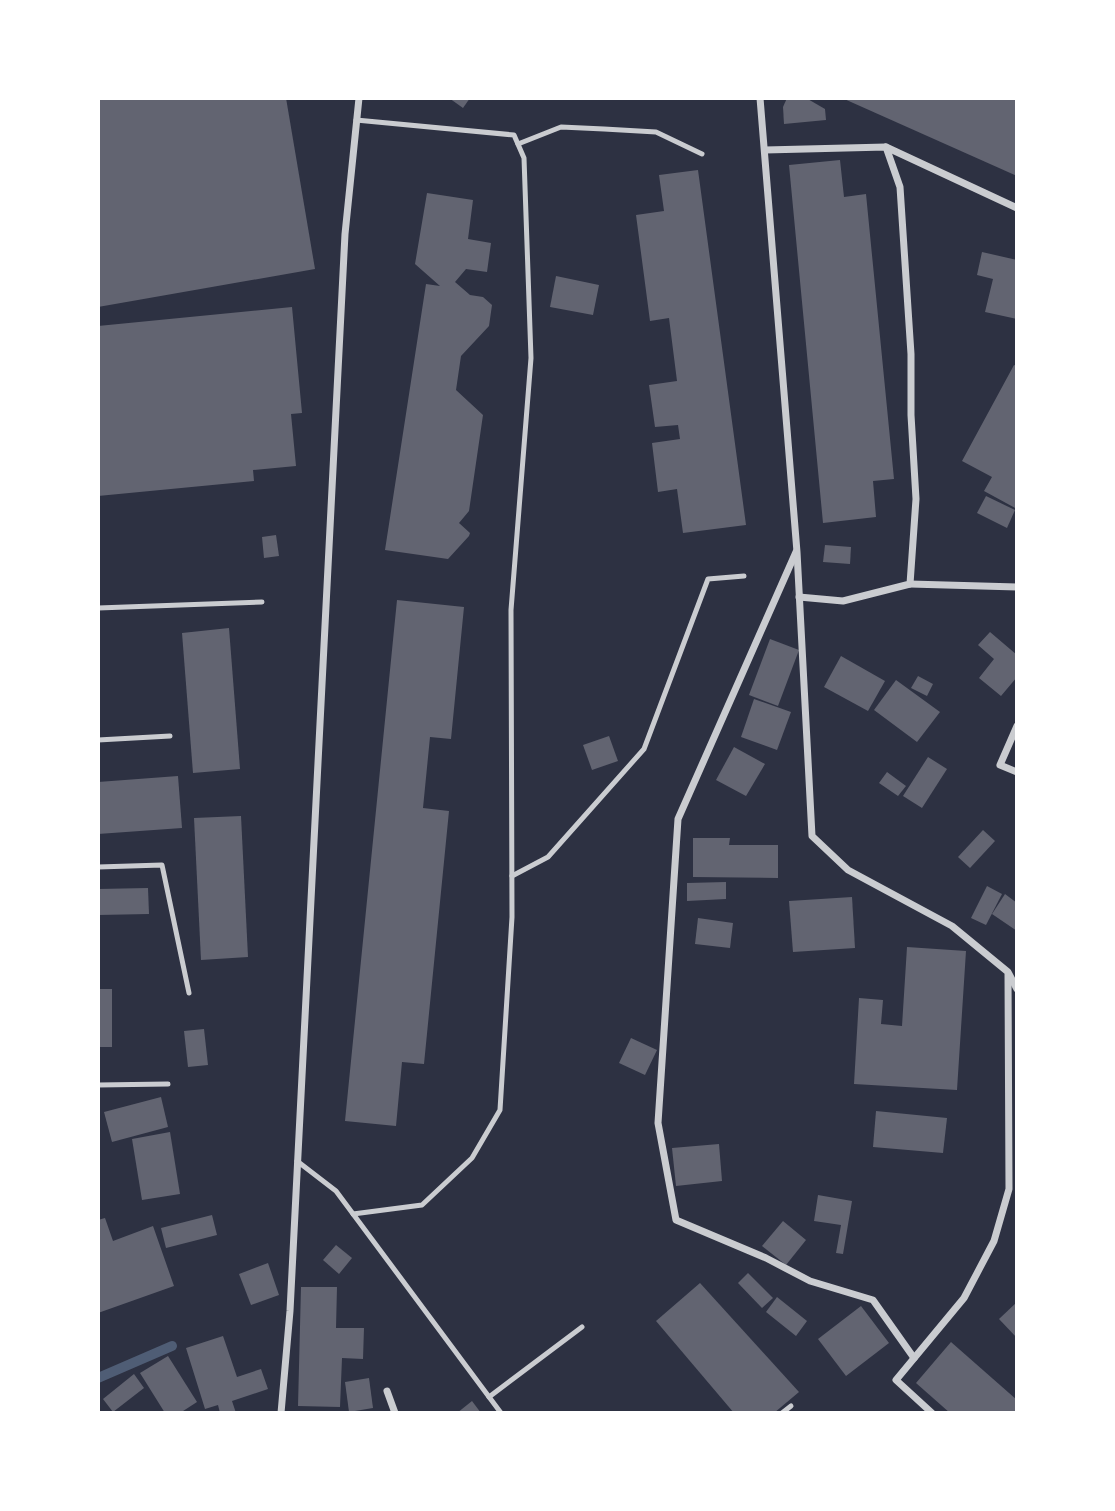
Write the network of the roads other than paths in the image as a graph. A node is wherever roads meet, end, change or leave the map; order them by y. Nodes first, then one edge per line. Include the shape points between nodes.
1 (359, 98) edge
2 (760, 98) edge
3 (356, 120) junction
4 (518, 144) junction
5 (886, 147) junction
6 (765, 150) junction
7 (702, 154) dead end
8 (1017, 208) edge
9 (797, 552) junction
10 (744, 576) dead end
11 (910, 584) junction
12 (1017, 587) edge
13 (799, 597) junction
14 (262, 601) dead end
15 (98, 608) edge
16 (1017, 726) edge
17 (170, 736) dead end
18 (98, 740) edge
19 (1017, 772) edge
20 (98, 867) edge
21 (512, 876) junction
22 (1008, 972) junction
23 (1017, 989) edge
24 (189, 993) dead end
25 (168, 1084) dead end
26 (98, 1085) edge
27 (297, 1161) junction
28 (353, 1214) junction
29 (582, 1327) dead end
30 (914, 1358) junction
31 (387, 1391) dead end
32 (489, 1397) junction
33 (791, 1406) dead end
34 (281, 1413) edge
35 (395, 1413) edge
36 (501, 1413) edge
37 (782, 1413) edge
38 (932, 1413) edge

1 - 3 street
2 - 6 street
3 - 4 lane via 514,135
3 - 27 street via 345,234
4 - 7 lane via 561,127 604,129 656,132
4 - 21 lane via 524,158 531,358 511,610
5 - 6 street
5 - 8 street
5 - 11 street via 900,187 911,354 916,499
6 - 9 street
9 - 13 street
9 - 30 street via 678,819 658,1123 676,1220 810,1281 873,1300
10 - 21 lane via 708,579 644,749 548,857
11 - 12 street
11 - 13 street via 843,601
13 - 22 street via 811,836 848,870 952,926
14 - 15 lane
16 - 19 street via 1000,765
17 - 18 lane
20 - 24 lane via 162,865
21 - 28 lane via 500,1110 472,1158 422,1205
22 - 23 street
22 - 30 street via 1009,1189 994,1241 964,1298
25 - 26 lane
27 - 28 lane via 336,1191
27 - 34 street
28 - 32 lane
29 - 32 lane
30 - 38 street via 897,1380
31 - 35 street
32 - 36 lane
33 - 37 lane

